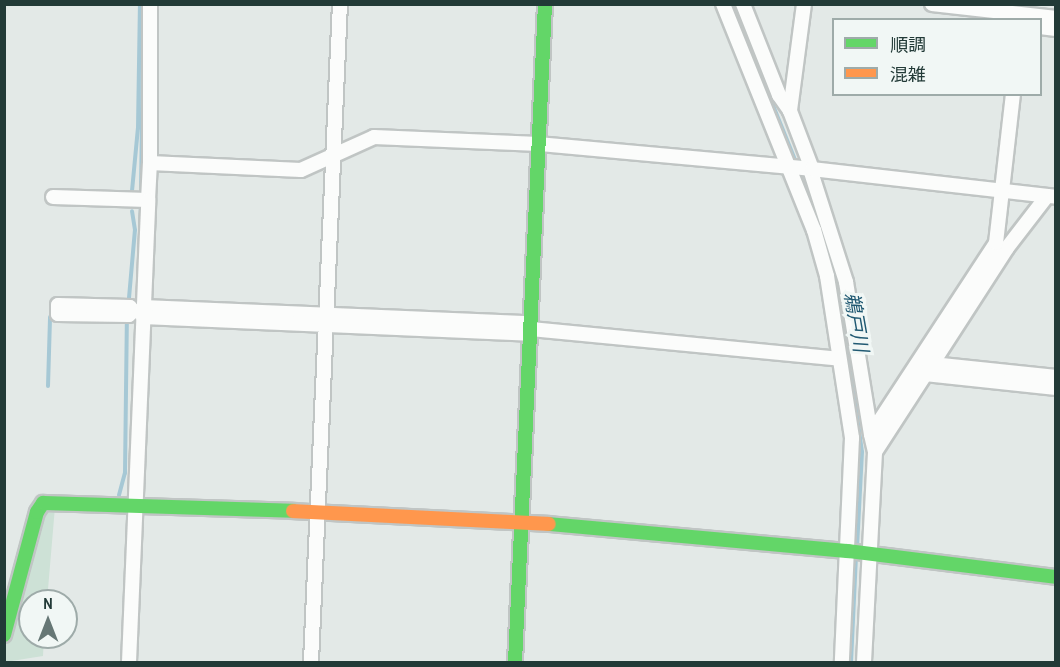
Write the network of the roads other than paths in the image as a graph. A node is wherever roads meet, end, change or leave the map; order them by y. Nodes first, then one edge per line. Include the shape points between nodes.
1 (150, 4) edge
2 (340, 4) edge
3 (545, 4) edge
4 (723, 4) edge
5 (743, 4) edge
6 (804, 4) edge
7 (932, 4) edge
8 (1005, 8) edge
9 (1021, 17) edge
10 (1042, 23) edge
11 (1056, 29) edge
12 (1013, 96) edge
13 (790, 111) junction
14 (539, 144) junction
15 (334, 155) junction
16 (150, 163) junction
17 (790, 168) junction
18 (810, 169) junction
19 (1003, 191) junction
20 (53, 197) dead end
21 (1051, 197) edge
22 (148, 200) junction
23 (140, 312) junction
24 (326, 321) junction
25 (530, 328) junction
26 (838, 359) junction
27 (929, 369) junction
28 (1056, 377) edge
29 (1056, 388) edge
30 (871, 434) junction
31 (875, 452) junction
32 (135, 505) junction
33 (318, 513) junction
34 (522, 521) junction
35 (859, 553) junction
36 (1056, 577) edge
37 (4, 635) edge
38 (129, 663) edge
39 (311, 663) edge
40 (515, 663) edge
41 (842, 663) edge
42 (864, 663) edge

1 - 16 street
2 - 15 street
3 - 14 street
4 - 17 street
5 - 13 street via 779,94
6 - 13 street
7 - 8 street
8 - 9 street
10 - 11 street
12 - 19 street
13 - 18 street
14 - 15 street via 374,137
14 - 17 street
14 - 25 street
15 - 16 street via 301,170
15 - 24 street
16 - 22 street
17 - 18 street
17 - 26 street via 814,230 826,276
18 - 19 street
18 - 30 street via 846,282
19 - 21 street
19 - 30 street via 996,243
20 - 22 street
21 - 27 street via 1007,248
22 - 23 street
23 - 24 street
23 - 32 street
24 - 25 street
24 - 33 street
25 - 26 street
25 - 34 street
26 - 35 street via 852,438
27 - 28 street
27 - 29 street
27 - 31 street
30 - 31 street
31 - 35 street
32 - 33 street
32 - 37 street via 43,503 37,512
32 - 38 street
33 - 34 street
33 - 39 street
34 - 35 street
34 - 40 street
35 - 36 street
35 - 41 street
35 - 42 street

